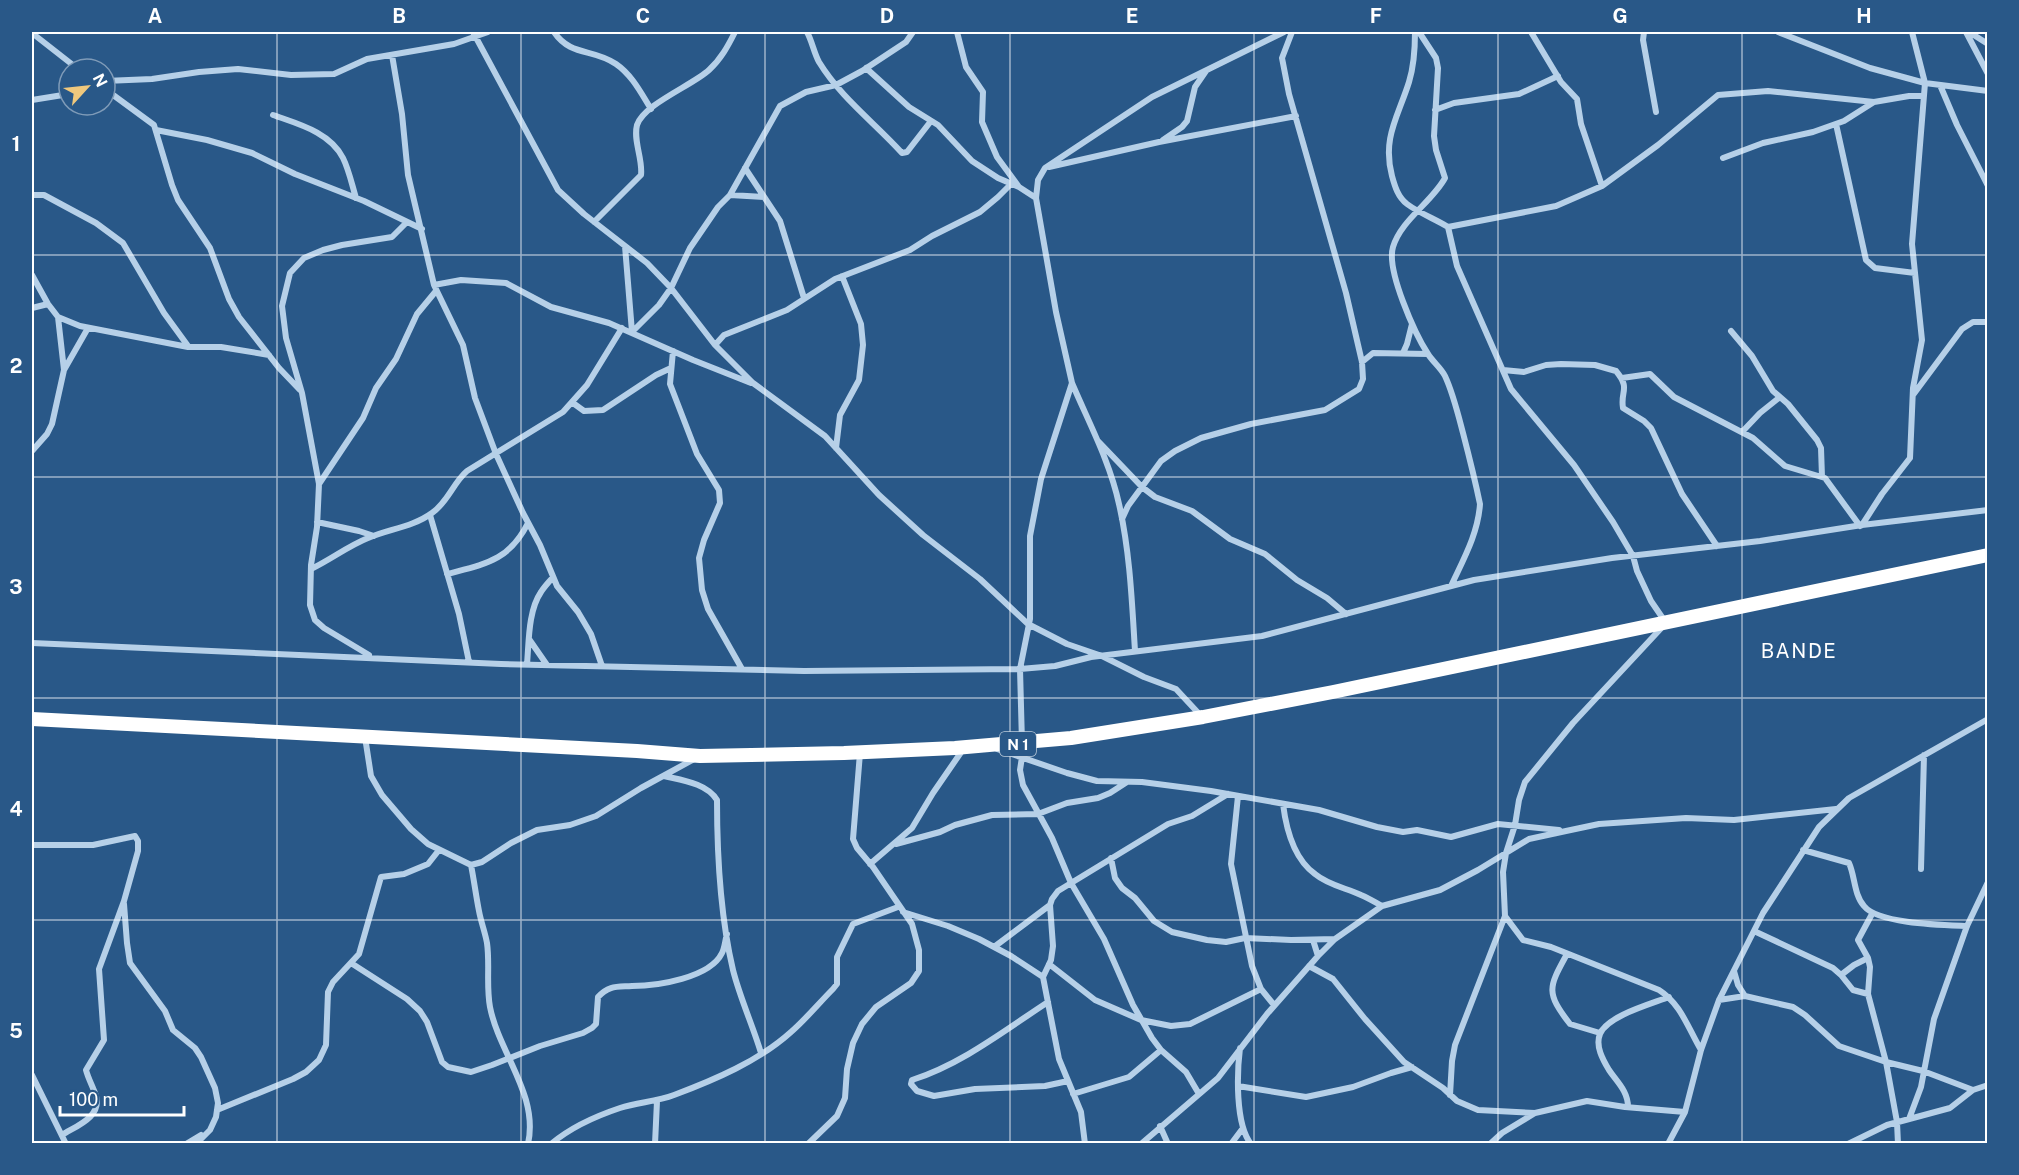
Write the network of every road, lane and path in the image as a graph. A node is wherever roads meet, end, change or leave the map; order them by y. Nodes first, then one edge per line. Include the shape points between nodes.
1 (488, 32) edge
2 (554, 32) edge
3 (735, 32) edge
4 (807, 32) edge
5 (913, 32) edge
6 (957, 32) edge
7 (1284, 32) edge
8 (1292, 32) edge
9 (1417, 32) edge
10 (1531, 32) edge
11 (1644, 32) edge
12 (1778, 32) edge
13 (1912, 32) edge
14 (1968, 32) edge
15 (32, 33) edge
16 (474, 35) edge
17 (1988, 44) edge
18 (392, 55) junction
19 (63, 57) edge
20 (866, 68) junction
21 (1206, 70) junction
22 (1988, 74) edge
23 (1558, 76) junction
24 (117, 80) edge
25 (1925, 83) junction
26 (836, 85) junction
27 (1940, 85) junction
28 (1988, 91) edge
29 (57, 96) edge
30 (1923, 96) junction
31 (117, 98) edge
32 (32, 100) edge
33 (1874, 102) junction
34 (651, 109) junction
35 (1436, 110) junction
36 (1656, 112) dead end
37 (273, 115) dead end
38 (1296, 117) junction
39 (931, 121) junction
40 (1836, 123) junction
41 (156, 130) junction
42 (1160, 142) junction
43 (1723, 158) dead end
44 (745, 168) junction
45 (1046, 168) junction
46 (1012, 182) junction
47 (1602, 186) junction
48 (1988, 186) edge
49 (32, 195) edge
50 (730, 195) junction
51 (764, 197) junction
52 (356, 198) junction
53 (1036, 198) junction
54 (1418, 210) junction
55 (408, 222) junction
56 (594, 222) junction
57 (1448, 227) junction
58 (422, 229) junction
59 (625, 246) junction
60 (1915, 273) junction
61 (32, 275) edge
62 (842, 276) junction
63 (435, 288) junction
64 (671, 288) junction
65 (804, 298) junction
66 (48, 304) junction
67 (32, 308) edge
68 (58, 317) junction
69 (1988, 322) edge
70 (1412, 324) junction
71 (88, 328) junction
72 (622, 328) junction
73 (632, 332) junction
74 (1731, 332) dead end
75 (715, 345) junction
76 (189, 346) junction
77 (673, 351) junction
78 (1402, 353) junction
79 (1428, 354) junction
80 (269, 355) junction
81 (1362, 362) junction
82 (671, 368) junction
83 (1503, 369) junction
84 (64, 370) junction
85 (1622, 378) junction
86 (753, 383) junction
87 (1072, 383) junction
88 (302, 393) junction
89 (1913, 394) junction
90 (1780, 397) junction
91 (573, 403) junction
92 (1742, 432) junction
93 (1098, 441) junction
94 (836, 448) junction
95 (32, 451) edge
96 (496, 454) junction
97 (1822, 477) junction
98 (319, 484) junction
99 (1142, 487) junction
100 (1988, 510) edge
101 (430, 515) junction
102 (1122, 519) junction
103 (317, 522) junction
104 (528, 524) junction
105 (1861, 525) junction
106 (374, 536) junction
107 (1717, 546) junction
108 (1988, 555) edge
109 (1633, 556) junction
110 (311, 569) junction
111 (447, 574) junction
112 (553, 577) junction
113 (1451, 586) junction
114 (1346, 614) junction
115 (1666, 623) junction
116 (1028, 624) junction
117 (529, 639) junction
118 (32, 643) edge
119 (1135, 651) junction
120 (1102, 656) junction
121 (376, 658) junction
122 (470, 662) junction
123 (527, 664) junction
124 (547, 665) junction
125 (602, 666) junction
126 (742, 669) junction
127 (1020, 669) junction
128 (1203, 717) junction
129 (32, 719) edge
130 (1988, 719) edge
131 (364, 736) junction
132 (965, 748) junction
133 (1022, 750) junction
134 (860, 753) junction
135 (1924, 755) junction
136 (700, 756) junction
137 (663, 776) junction
138 (1128, 782) junction
139 (1228, 794) junction
140 (1238, 796) junction
141 (1283, 804) junction
142 (1836, 809) junction
143 (1038, 814) junction
144 (1515, 825) junction
145 (1566, 831) junction
146 (896, 844) junction
147 (32, 845) edge
148 (440, 850) junction
149 (1803, 850) junction
150 (1506, 854) junction
151 (1111, 858) junction
152 (870, 864) junction
153 (471, 865) junction
154 (1921, 869) dead end
155 (1988, 882) edge
156 (1071, 883) junction
157 (124, 901) junction
158 (1050, 905) junction
159 (1382, 906) junction
160 (900, 909) junction
161 (1872, 914) junction
162 (1505, 916) junction
163 (1967, 926) junction
164 (1754, 931) junction
165 (727, 934) junction
166 (1245, 938) junction
167 (1335, 939) junction
168 (1312, 940) junction
169 (994, 947) junction
170 (1567, 954) junction
171 (1318, 956) junction
172 (1868, 958) junction
173 (351, 963) junction
174 (1049, 964) junction
175 (1309, 966) junction
176 (1734, 970) junction
177 (1841, 975) junction
178 (1043, 977) junction
179 (1261, 989) junction
180 (1868, 994) junction
181 (1745, 996) junction
182 (1669, 997) junction
183 (1719, 1000) junction
184 (1048, 1002) junction
185 (1274, 1005) junction
186 (1142, 1020) junction
187 (1600, 1033) junction
188 (1240, 1047) junction
189 (1161, 1050) junction
190 (1701, 1050) junction
191 (761, 1053) junction
192 (508, 1058) junction
193 (1886, 1062) junction
194 (1412, 1067) junction
195 (1923, 1071) junction
196 (32, 1075) edge
197 (1068, 1081) junction
198 (1988, 1085) edge
199 (1238, 1086) junction
200 (1972, 1090) junction
201 (1073, 1094) junction
202 (1199, 1094) junction
203 (1450, 1095) junction
204 (657, 1101) junction
205 (1628, 1107) junction
206 (217, 1110) junction
207 (1685, 1112) junction
208 (1535, 1113) junction
209 (1909, 1119) junction
210 (1897, 1122) junction
211 (1160, 1126) junction
212 (1243, 1128) junction
213 (210, 1130) junction
214 (62, 1135) junction
215 (66, 1143) edge
216 (186, 1143) edge
217 (196, 1143) edge
218 (528, 1143) edge
219 (551, 1143) edge
220 (655, 1143) edge
221 (808, 1143) edge
222 (1085, 1143) edge
223 (1142, 1143) edge
224 (1168, 1143) edge
225 (1230, 1143) edge
226 (1251, 1143) edge
227 (1490, 1143) edge
228 (1668, 1143) edge
229 (1848, 1143) edge
230 (1898, 1143) edge

1 - 16 street
2 - 34 street via 571,48 614,63 634,82
3 - 34 street via 708,71
4 - 26 street via 819,62
5 - 20 street via 906,42
6 - 46 street via 966,66 983,92 982,122
7 - 21 street
8 - 38 street via 1282,58
9 - 35 street via 1436,58
9 - 54 street via 1410,81 1392,128 1388,159 1398,195
10 - 23 street
11 - 36 street
12 - 25 street via 1870,68
13 - 25 street
14 - 17 street
14 - 22 street
15 - 19 street
16 - 18 street via 454,44
16 - 56 street via 558,190
18 - 24 street via 366,59 343,72 323,75 238,69
18 - 58 street via 408,175
20 - 26 street
20 - 39 street via 909,107
21 - 42 street via 1195,87 1187,121
21 - 45 street via 1152,97
23 - 35 street via 1519,94 1454,103
23 - 47 street via 1577,99
25 - 27 street
25 - 30 street
26 - 39 street via 902,153 907,152
26 - 44 street via 806,92 780,106
27 - 28 street
27 - 48 street
29 - 32 street
30 - 33 street
30 - 60 street via 1912,244
31 - 41 street
33 - 40 street
33 - 47 street via 1768,91 1718,95 1658,146
34 - 56 street via 640,118 636,128 641,175
35 - 54 street via 1435,143 1444,178
37 - 52 street via 310,129 335,146
38 - 42 street
38 - 81 street
39 - 46 street via 972,161
40 - 43 street
40 - 60 street via 1866,260 1875,268
41 - 52 street via 252,153
41 - 80 street via 178,200 210,248 239,317
42 - 45 street
44 - 50 street
44 - 51 street
45 - 53 street via 1038,180
46 - 53 street
46 - 62 street via 972,216 910,249
47 - 57 street via 1556,206
49 - 76 street via 44,195 96,223 123,243 164,313
50 - 51 street
50 - 64 street via 690,248
51 - 65 street via 780,221
52 - 55 street
53 - 87 street
54 - 57 street
54 - 70 street via 1396,240 1391,255 1392,270
55 - 58 street
55 - 88 street via 392,237 323,250 304,258 290,273 282,306 286,338
56 - 59 street
57 - 83 street via 1458,266
58 - 63 street
59 - 64 street
59 - 73 street
60 - 89 street via 1922,340
61 - 66 street
62 - 65 street
62 - 94 street via 861,324 863,345 859,380 840,415
63 - 72 street via 461,280 506,283 551,306
63 - 96 street via 463,345 475,398
63 - 98 street via 376,388 363,418
64 - 73 street
64 - 75 street
65 - 75 street via 787,310 724,335
66 - 67 street
66 - 68 street
68 - 71 street
68 - 84 street
69 - 89 street via 1973,322 1962,329
70 - 78 street
70 - 79 street
71 - 76 street
71 - 84 street
72 - 73 street
72 - 91 street
73 - 77 street
74 - 90 street
75 - 86 street
76 - 80 street
77 - 82 street
77 - 86 street
78 - 79 street
78 - 81 street via 1372,353
79 - 113 street via 1445,375 1480,504 1473,539
80 - 88 street
81 - 99 street via 1359,389 1325,410 1201,438 1161,461
82 - 91 street via 603,410 584,411
82 - 126 street via 670,384 678,408 697,454 719,490 720,503 699,558 702,590 708,609
83 - 85 street via 1524,372 1554,364 1595,365 1617,371
83 - 109 street via 1511,389 1574,465
84 - 95 street via 52,424
85 - 92 street via 1650,374 1680,402
85 - 107 street via 1623,408 1651,428 1682,494
86 - 94 street
87 - 93 street
87 - 116 street via 1041,479 1030,536
88 - 98 street
89 - 105 street via 1910,458
90 - 92 street
90 - 97 street via 1817,440
91 - 96 street
92 - 97 street via 1785,466
93 - 99 street
93 - 102 street
94 - 116 street via 879,495
96 - 101 street via 462,476
96 - 104 street
97 - 105 street
98 - 103 street
99 - 102 street
99 - 114 street via 1155,497 1192,511 1230,540 1265,554
100 - 105 street
101 - 106 street via 399,530
101 - 111 street
102 - 119 street
103 - 106 street
103 - 110 street
104 - 111 street via 520,540 500,556
104 - 112 street
105 - 107 street
106 - 110 street
107 - 109 street
108 - 115 highway, N 1
109 - 113 street
109 - 115 street via 1651,601
110 - 121 street via 310,605 315,620
111 - 122 street
112 - 117 street via 535,605
112 - 125 street via 591,633
113 - 114 street
114 - 119 street via 1262,636
115 - 128 highway, N 1
115 - 144 street via 1573,723 1525,783
116 - 120 street
116 - 127 street
117 - 123 street
117 - 124 street
118 - 121 street
119 - 120 street
120 - 127 street
120 - 128 street via 1176,689
121 - 122 street
122 - 123 street
123 - 124 street
124 - 125 street
125 - 126 street
126 - 127 street
127 - 133 street
128 - 133 highway, N 1 via 1071,738
129 - 131 highway, N 1
130 - 135 street
131 - 136 highway, N 1
131 - 148 street via 372,776 382,795 411,828
132 - 133 highway, N 1
132 - 134 highway, N 1
132 - 146 street via 912,828
133 - 138 street via 1067,773 1097,781
133 - 143 street via 1023,785
134 - 136 highway, N 1
134 - 152 street via 853,839
135 - 142 street via 1874,782
135 - 154 street
136 - 137 street
137 - 153 street via 596,816 537,830
137 - 165 street via 710,791 717,800
138 - 139 street
138 - 143 street via 1098,798 1067,803
139 - 140 street
139 - 151 street
140 - 141 street
140 - 166 street via 1231,864
141 - 144 street via 1377,827 1451,837 1498,824
141 - 159 street via 1290,835 1313,874
142 - 145 street via 1734,820 1686,818 1599,824
142 - 149 street
143 - 146 street via 992,815
143 - 156 street
144 - 145 street
144 - 150 street
145 - 150 street via 1529,839
146 - 152 street
147 - 157 street via 93,845 135,836 138,851
148 - 153 street
148 - 173 street via 428,864 381,877 359,954
149 - 161 street via 1849,863 1859,898
149 - 164 street
150 - 159 street via 1440,890
150 - 162 street
151 - 156 street
151 - 166 street via 1119,884 1162,927 1207,940
152 - 160 street
153 - 192 street via 487,943 489,1005
155 - 163 street
156 - 158 street via 1058,891
156 - 186 street via 1094,920
157 - 206 street via 130,963 165,1011 173,1030 201,1057 215,1088
157 - 214 street via 99,969 104,1040 86,1070 97,1100 96,1108 93,1115
158 - 169 street
158 - 174 street via 1053,946
159 - 167 street
160 - 169 street
160 - 191 street via 853,924 837,957 837,984 791,1032
160 - 221 street via 912,924 920,950 919,971 911,983 876,1007 862,1024 853,1044 845,1098 837,1116
161 - 163 street via 1903,921
161 - 172 street via 1858,940
162 - 170 street via 1523,940
162 - 203 street via 1455,1045
163 - 195 street via 1934,1019
164 - 176 street
164 - 177 street
165 - 191 street via 734,971
165 - 192 street via 722,953 699,972 657,984 611,986 598,997 596,1024 592,1028
166 - 168 street
166 - 179 street
167 - 168 street
167 - 171 street
168 - 171 street
169 - 178 street
170 - 182 street
170 - 187 street via 1551,990 1570,1024
171 - 175 street
172 - 177 street
172 - 180 street
173 - 192 street via 420,1011 437,1053 448,1067 471,1072
173 - 206 street via 328,992 326,1045 319,1060 293,1079
174 - 178 street
174 - 186 street via 1095,1000
175 - 185 street
175 - 194 street via 1333,979 1398,1056
176 - 181 street
176 - 183 street
177 - 180 street via 1852,990
178 - 184 street
179 - 185 street
179 - 186 street via 1190,1024 1170,1026
180 - 193 street
181 - 183 street
181 - 193 street via 1792,1007 1839,1046
182 - 187 street via 1621,1016
182 - 190 street
183 - 190 street
184 - 197 street via 1059,1059
184 - 197 street via 976,1049 912,1080 911,1084 917,1091 934,1096
185 - 188 street
186 - 189 street
187 - 205 street via 1599,1051 1627,1094
188 - 199 street
188 - 202 street via 1218,1078
189 - 201 street via 1129,1077
189 - 202 street via 1186,1072
190 - 207 street
191 - 204 street via 736,1068
192 - 218 street via 517,1074 530,1119
193 - 195 street
193 - 210 street
194 - 199 street via 1353,1087 1306,1097
194 - 203 street
195 - 200 street
195 - 209 street
196 - 214 street
197 - 201 street
198 - 200 street
199 - 212 street
200 - 209 street via 1950,1108
201 - 222 street via 1081,1112
202 - 211 street
203 - 208 street via 1478,1110
204 - 219 street via 622,1108 588,1121
204 - 220 street
205 - 207 street
205 - 208 street via 1593,1100
206 - 213 street
207 - 228 street
208 - 227 street
209 - 210 street
210 - 229 street
210 - 230 street
211 - 223 street
211 - 224 street
212 - 225 street
212 - 226 street
213 - 216 street
213 - 217 street
214 - 215 street

